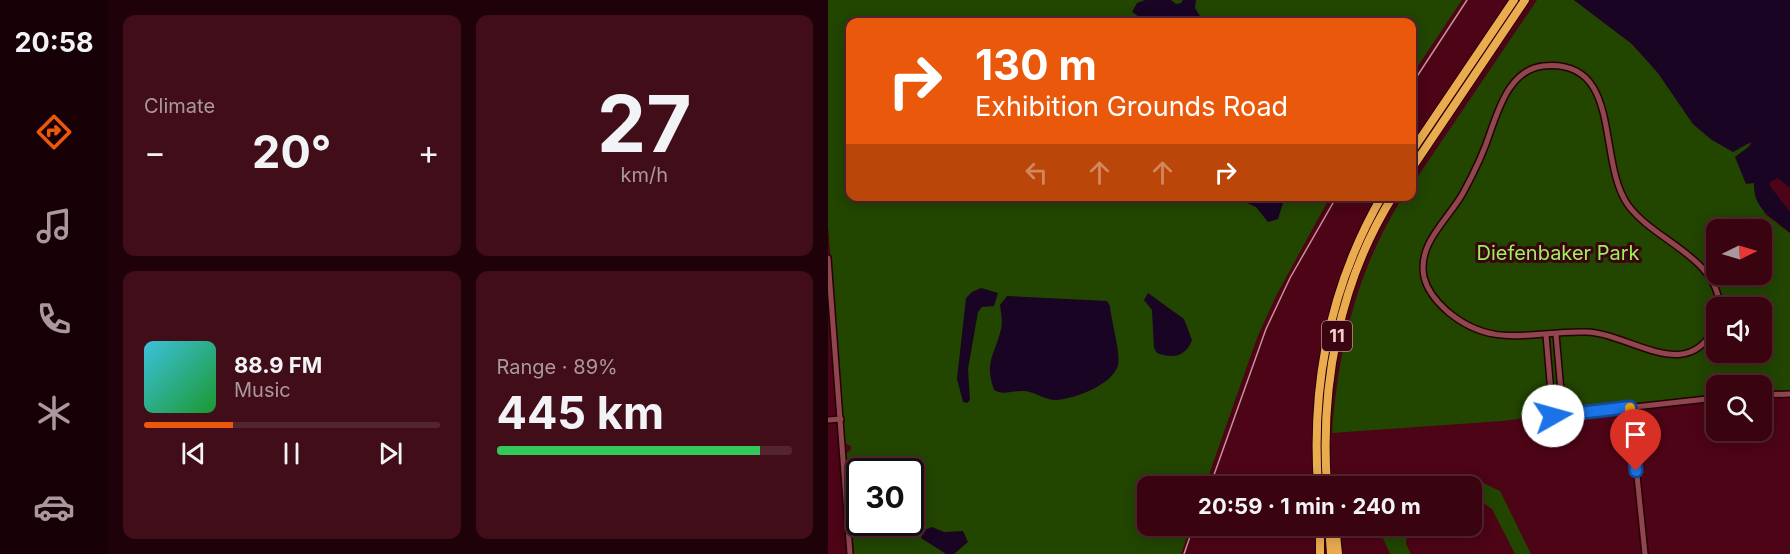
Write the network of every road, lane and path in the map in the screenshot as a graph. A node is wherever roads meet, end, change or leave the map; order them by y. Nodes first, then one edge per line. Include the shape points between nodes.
1 (1514, 0) edge
2 (1525, 0) edge
3 (1416, 145) edge
4 (1416, 162) edge
5 (1380, 201) edge
6 (1390, 201) edge
7 (828, 258) edge
8 (829, 279) edge
9 (1719, 297) edge
10 (1556, 334) junction
11 (1546, 335) junction
12 (1706, 339) edge
13 (1329, 386) junction
14 (1790, 394) edge
15 (1772, 395) edge
16 (1706, 399) edge
17 (1630, 407) junction
18 (1563, 415) junction
19 (841, 419) junction
20 (828, 420) edge
21 (1318, 476) edge
22 (1327, 476) edge
23 (1332, 476) edge
24 (1321, 536) edge
25 (1330, 536) edge
26 (1336, 536) edge
27 (850, 554) edge
28 (1321, 554) edge
29 (1331, 554) edge
30 (1338, 554) edge
31 (1645, 554) edge

1 - 3 highway
2 - 4 highway
5 - 21 highway, 11 via 1337,296 1327,338 1317,415
6 - 13 highway, 11 via 1357,269 1338,332
7 - 8 street
8 - 19 street
9 - 11 street via 1706,272 1641,219 1623,196 1611,162 1602,102 1592,84 1566,68 1541,66 1515,81 1503,99 1477,167 1427,247 1423,268 1424,280 1436,299 1465,324 1495,336
10 - 11 street
10 - 12 street via 1599,333 1652,352 1675,355 1686,353
10 - 18 street
11 - 18 street via 1553,416
13 - 22 highway, 11
13 - 23 highway
14 - 15 street
16 - 17 street
17 - 18 street
17 - 31 street
19 - 20 street
19 - 27 street
24 - 28 highway
25 - 29 highway
26 - 30 highway

